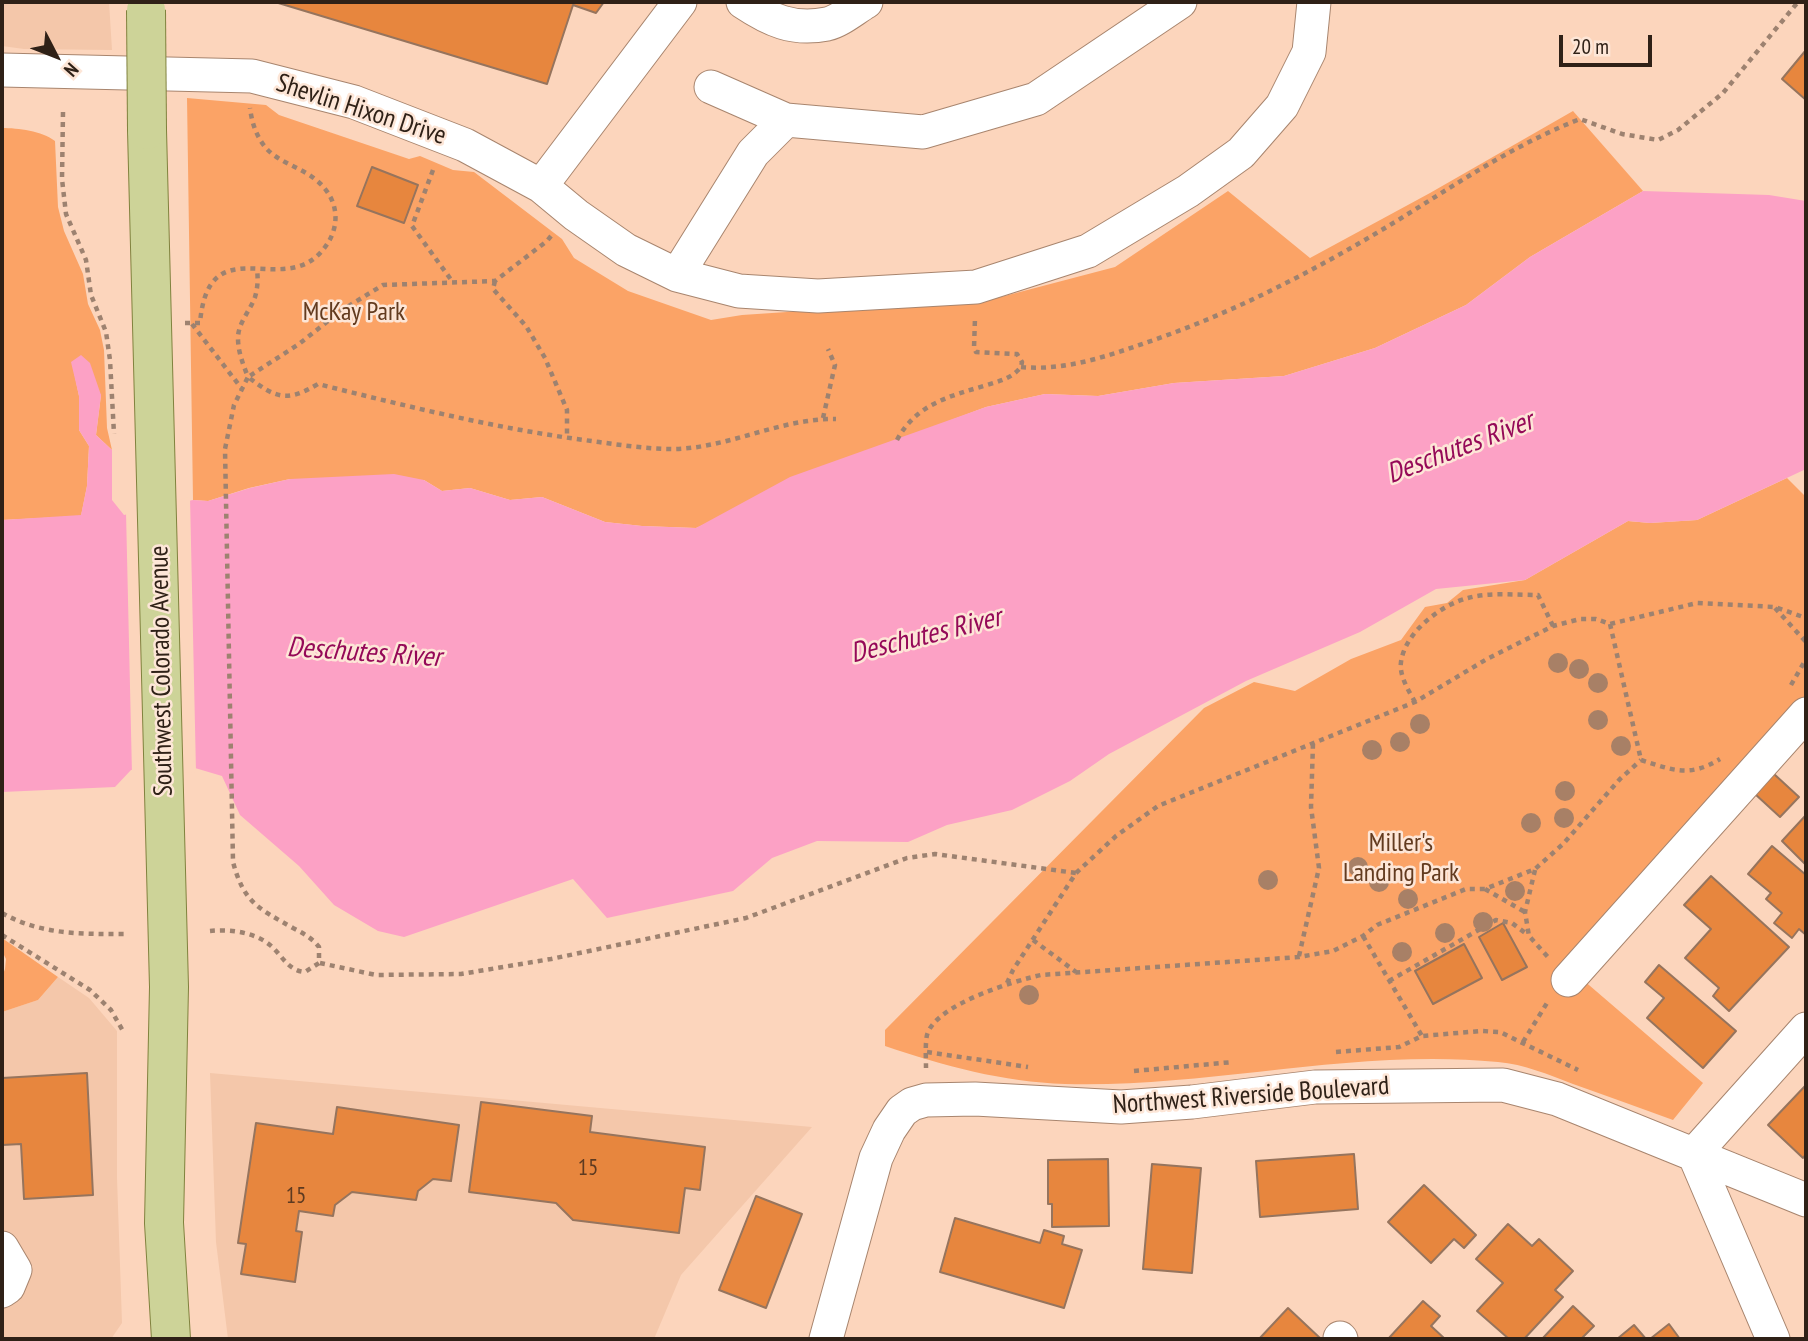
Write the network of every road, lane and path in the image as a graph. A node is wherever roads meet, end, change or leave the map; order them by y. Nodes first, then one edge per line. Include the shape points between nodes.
1 (680, 2) edge
2 (743, 2) edge
3 (866, 2) edge
4 (1180, 2) edge
5 (1314, 2) edge
6 (1798, 2) edge
7 (146, 6) edge
8 (2, 70) edge
9 (252, 76) junction
10 (711, 87) dead end
11 (63, 112) dead end
12 (786, 120) junction
13 (433, 170) dead end
14 (541, 186) junction
15 (569, 209) junction
16 (257, 269) junction
17 (677, 275) junction
18 (452, 281) junction
19 (495, 281) junction
20 (976, 288) junction
21 (192, 323) junction
22 (153, 324) junction
23 (828, 349) dead end
24 (1021, 368) junction
25 (248, 377) junction
26 (242, 389) junction
27 (823, 418) junction
28 (836, 419) dead end
29 (114, 434) dead end
30 (567, 437) junction
31 (897, 440) dead end
32 (1775, 607) junction
33 (1806, 618) edge
34 (1610, 624) junction
35 (1553, 626) junction
36 (1806, 642) edge
37 (1806, 659) edge
38 (1415, 702) junction
39 (1796, 703) edge
40 (1313, 743) junction
41 (1725, 756) dead end
42 (1641, 760) junction
43 (1535, 869) junction
44 (1076, 873) junction
45 (1485, 889) junction
46 (2, 913) edge
47 (210, 931) dead end
48 (125, 934) dead end
49 (2, 935) edge
50 (1363, 936) junction
51 (1529, 936) dead end
52 (1032, 940) junction
53 (1299, 957) junction
54 (319, 962) junction
55 (1076, 972) junction
56 (1568, 980) dead end
57 (1389, 981) junction
58 (1007, 982) junction
59 (1806, 1029) edge
60 (122, 1031) dead end
61 (1422, 1036) dead end
62 (926, 1052) dead end
63 (1694, 1154) junction
64 (1806, 1200) edge
65 (2, 1248) edge
66 (2, 1291) edge
67 (171, 1339) edge
68 (826, 1339) edge
69 (1773, 1339) edge

1 - 14 street
2 - 3 street via 786,25 829,24
4 - 12 street via 1036,99 923,131
5 - 20 street, Shevlin Hixon Drive via 1309,52 1282,106 1241,153 1088,251
6 - 24 path via 1723,93 1658,141 1580,119 1485,164 1389,226 1283,285 1188,329 1104,357 1054,368
7 - 22 main road, Southwest Colorado Avenue, bridge
8 - 9 street, Shevlin Hixon Drive
9 - 14 street, Shevlin Hixon Drive via 354,103 453,140
9 - 16 path via 253,127 266,149 315,179 331,197 336,214 335,234 309,264
10 - 12 street
11 - 29 path via 66,214 86,260 91,295 106,332
12 - 17 street via 753,153
13 - 18 path via 412,226
14 - 15 street, Shevlin Hixon Drive
15 - 17 street, Shevlin Hixon Drive via 626,250
15 - 19 path via 547,242
16 - 21 path via 241,267 213,282 202,299 200,323
16 - 25 path via 254,299 237,335
17 - 20 street, Shevlin Hixon Drive via 739,290 818,296
18 - 19 path
18 - 25 path via 383,285
19 - 30 path via 494,289 526,326 562,394
20 - 24 path via 974,348 981,354 1017,354
21 - 22 path
21 - 26 path
22 - 67 main road, Southwest Colorado Avenue via 169,1035 164,1223
23 - 27 path via 835,365
24 - 31 path via 1002,380 937,401 918,412
25 - 26 path
25 - 30 path via 272,395 301,394 318,384 498,427
26 - 54 path via 225,449 233,862 239,885 251,902 316,943
27 - 28 path
27 - 30 path via 676,449
32 - 33 path
32 - 34 path via 1697,603
32 - 36 path
34 - 35 path via 1580,619
34 - 42 path
35 - 38 path
35 - 38 path via 1538,594 1467,598 1424,621 1412,636 1401,664
37 - 39 path
38 - 40 path
39 - 56 street
40 - 44 path via 1158,806
40 - 53 path via 1311,807 1319,868
41 - 42 path via 1709,766 1678,772
42 - 43 path
43 - 45 path
43 - 45 path via 1525,912
44 - 52 path
44 - 54 path via 935,854 907,858 746,918 551,959 461,974 376,975
45 - 50 path via 1466,889 1377,925
46 - 48 path via 56,933
47 - 54 path via 256,937 297,971 305,972
49 - 60 path via 89,990 111,1010
50 - 53 path via 1333,951
50 - 57 path
51 - 57 path via 1511,923 1496,920
52 - 55 path
52 - 58 path
53 - 55 path
55 - 58 path
57 - 61 path
58 - 62 path via 945,1012 927,1033
59 - 63 street
63 - 64 street, Northwest Riverside Boulevard
63 - 68 street, Northwest Riverside Boulevard via 1557,1099 1503,1085 1315,1087 1121,1107 975,1098 926,1100 902,1111 876,1158
63 - 69 street
65 - 66 street via 15,1270

